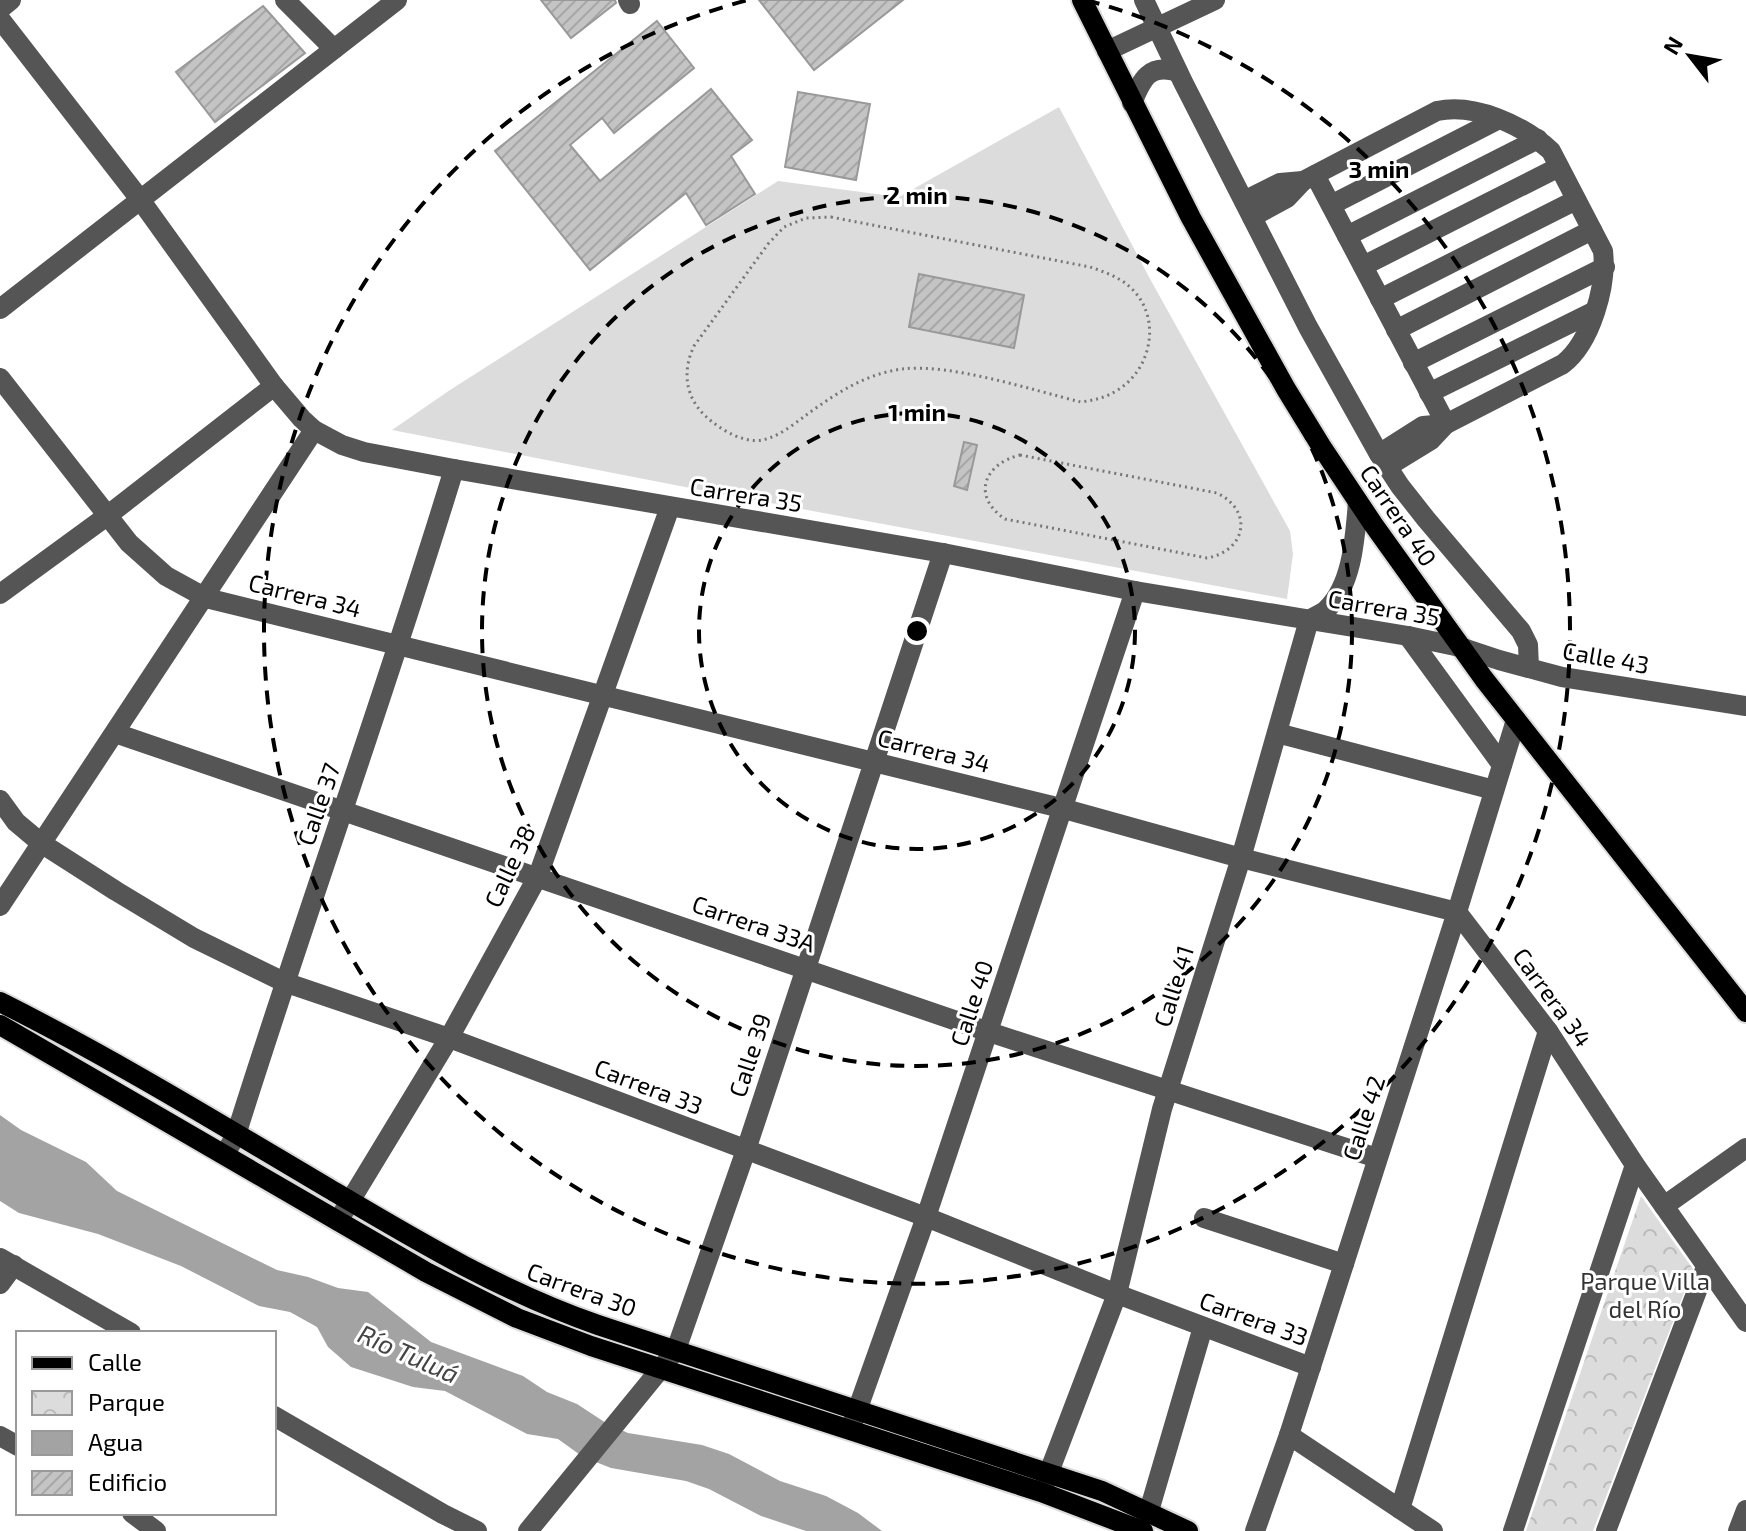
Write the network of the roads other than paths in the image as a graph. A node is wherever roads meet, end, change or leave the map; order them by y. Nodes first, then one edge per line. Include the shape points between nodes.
1 (11, 0) edge
2 (285, 0) edge
3 (397, 0) edge
4 (1082, 0) edge
5 (1144, 0) edge
6 (1215, 0) edge
7 (0, 9) edge
8 (0, 19) edge
9 (1157, 29) junction
10 (334, 49) junction
11 (1107, 51) junction
12 (1178, 72) junction
13 (1132, 103) junction
14 (1497, 120) junction
15 (1538, 139) junction
16 (1559, 167) junction
17 (1309, 178) junction
18 (139, 198) junction
19 (1576, 200) junction
20 (1331, 205) junction
21 (1248, 209) junction
22 (1592, 230) junction
23 (1347, 236) junction
24 (1363, 266) junction
25 (1605, 267) junction
26 (1380, 299) junction
27 (0, 309) edge
28 (1593, 312) junction
29 (1396, 330) junction
30 (1413, 363) junction
31 (0, 378) edge
32 (274, 386) junction
33 (1429, 393) junction
34 (1446, 424) junction
35 (314, 430) junction
36 (1383, 461) junction
37 (454, 469) junction
38 (1358, 502) junction
39 (670, 507) junction
40 (107, 516) junction
41 (943, 553) junction
42 (1135, 591) junction
43 (0, 594) edge
44 (206, 598) junction
45 (1309, 620) junction
46 (1408, 636) junction
47 (400, 644) junction
48 (1460, 647) junction
49 (1529, 668) junction
50 (604, 697) junction
51 (1746, 706) edge
52 (1516, 720) junction
53 (115, 733) junction
54 (1277, 733) junction
55 (873, 762) junction
56 (1502, 765) junction
57 (1494, 790) junction
58 (0, 800) edge
59 (1061, 808) junction
60 (344, 810) junction
61 (41, 843) junction
62 (1241, 858) junction
63 (538, 876) junction
64 (0, 906) edge
65 (1457, 912) junction
66 (804, 968) junction
67 (284, 982) junction
68 (0, 1002) edge
69 (1746, 1012) edge
70 (0, 1025) edge
71 (1548, 1031) junction
72 (989, 1032) junction
73 (449, 1038) junction
74 (1168, 1090) junction
75 (236, 1135) junction
76 (1746, 1148) edge
77 (746, 1150) junction
78 (225, 1154) junction
79 (1377, 1158) junction
80 (1635, 1165) junction
81 (349, 1201) junction
82 (1664, 1206) junction
83 (926, 1217) junction
84 (1204, 1218) dead end
85 (338, 1221) junction
86 (7, 1262) edge
87 (1344, 1264) junction
88 (1706, 1267) junction
89 (0, 1284) edge
90 (1117, 1294) junction
91 (1746, 1322) edge
92 (1203, 1327) junction
93 (128, 1331) edge
94 (676, 1350) junction
95 (1311, 1367) junction
96 (663, 1368) junction
97 (276, 1417) edge
98 (854, 1420) junction
99 (1289, 1435) junction
100 (1044, 1482) junction
101 (1400, 1509) junction
102 (1746, 1510) edge
103 (135, 1515) edge
104 (1146, 1521) edge
105 (156, 1531) edge
106 (477, 1531) edge
107 (528, 1531) edge
108 (1188, 1531) edge
109 (1255, 1531) edge
110 (1433, 1531) edge
111 (1513, 1531) edge
112 (1606, 1531) edge
113 (1738, 1531) edge

1 - 7 street
2 - 10 street
3 - 10 street
4 - 11 main road, Carrera 40
5 - 9 street, Carrera 40
6 - 9 street
8 - 18 street, Carrera 35
9 - 11 street
9 - 12 street, Carrera 40
10 - 18 street
11 - 13 main road, Carrera 40
12 - 13 street via 1155,70
12 - 21 street, Carrera 40
13 - 38 main road, Carrera 40 via 1286,389
14 - 15 street
14 - 17 street via 1470,110 1437,111
14 - 20 street
15 - 16 street
15 - 23 street
16 - 19 street
16 - 24 street
17 - 20 street
17 - 21 street via 1287,198
18 - 27 street
18 - 32 street, Carrera 35
19 - 22 street
19 - 26 street
20 - 23 street
21 - 36 street, Carrera 40
22 - 25 street
22 - 29 street
23 - 24 street
24 - 26 street
25 - 28 street
25 - 30 street
26 - 29 street
28 - 33 street
28 - 34 street via 1584,342 1563,364
29 - 30 street
30 - 33 street
31 - 40 street, Carrera 34
32 - 35 street, Carrera 35
32 - 40 street
33 - 34 street
34 - 36 street via 1431,440
35 - 37 street, Carrera 35 via 364,452
35 - 44 street
36 - 49 street, Carrera 40 via 1521,631
37 - 39 street, Carrera 35
37 - 47 street, Calle 37
38 - 45 street via 1355,539 1340,590 1326,610
38 - 48 main road, Carrera 40
39 - 41 street, Carrera 35
39 - 50 street, Calle 38
40 - 43 street
40 - 44 street, Carrera 34 via 145,560
41 - 42 street, Carrera 35
41 - 55 street, Calle 39
42 - 45 street, Carrera 35
42 - 59 street, Calle 40
44 - 47 street, Carrera 34
44 - 53 street
45 - 46 street, Carrera 35
45 - 54 street, Calle 41
46 - 48 street, Carrera 35
46 - 56 street
47 - 50 street, Carrera 34
47 - 60 street, Calle 37
48 - 49 street, Calle 43
48 - 52 main road, Carrera 40
49 - 51 street, Calle 43
50 - 55 street, Carrera 34
50 - 63 street, Calle 38
52 - 56 street, Calle 42
52 - 69 main road, Carrera 40
53 - 60 street, Carrera 33A
53 - 61 street
54 - 57 street
54 - 62 street, Calle 41
55 - 59 street, Carrera 34
55 - 66 street, Calle 39
56 - 57 street, Calle 42
57 - 65 street, Calle 42
58 - 61 street, Carrera 33
59 - 62 street, Carrera 34
59 - 72 street, Calle 40
60 - 63 street, Carrera 33A
60 - 67 street, Calle 37
61 - 64 street
61 - 67 street, Carrera 33 via 170,925
62 - 65 street, Carrera 34
62 - 74 street, Calle 41
63 - 66 street, Carrera 33A
63 - 73 street, Calle 38
65 - 71 street, Carrera 34
65 - 79 street, Calle 42
66 - 72 street, Carrera 33A
66 - 77 street, Calle 39
67 - 73 street, Carrera 33
67 - 75 street, Calle 37
68 - 75 main road, Carrera 30
70 - 78 main road, Carrera 30
71 - 80 street, Carrera 34
71 - 101 street
72 - 74 street, Carrera 33A
72 - 83 street, Calle 40
73 - 77 street, Carrera 33
73 - 81 street, Calle 38
74 - 79 street, Carrera 33A
74 - 90 street, Calle 41
75 - 78 street, Calle 37
75 - 81 main road, Carrera 30
76 - 82 street
77 - 83 street, Carrera 33
77 - 94 street, Calle 39
78 - 85 main road, Carrera 30
79 - 87 street, Calle 42
80 - 82 street, Carrera 34
80 - 111 street
81 - 85 street, Calle 38
81 - 94 main road, Carrera 30 via 519,1295
82 - 88 street, Carrera 34
83 - 90 street, Carrera 33
83 - 98 street, Calle 40
84 - 87 street
85 - 96 main road, Carrera 30 via 517,1318
86 - 89 street
86 - 93 street
87 - 95 street, Calle 42
88 - 91 street, Carrera 34
88 - 112 street
90 - 92 street, Carrera 33
90 - 100 street, Calle 41
92 - 95 street, Carrera 33
92 - 104 street
94 - 96 street, Calle 39
94 - 98 main road, Carrera 30
95 - 99 street, Calle 42
96 - 98 main road, Carrera 30
96 - 107 street, Calle 39
97 - 106 street
98 - 100 main road, Carrera 30
99 - 101 street
99 - 109 street, Calle 42
100 - 104 main road, Carrera 30
101 - 110 street
102 - 113 street
103 - 105 street
104 - 108 main road, Carrera 30

